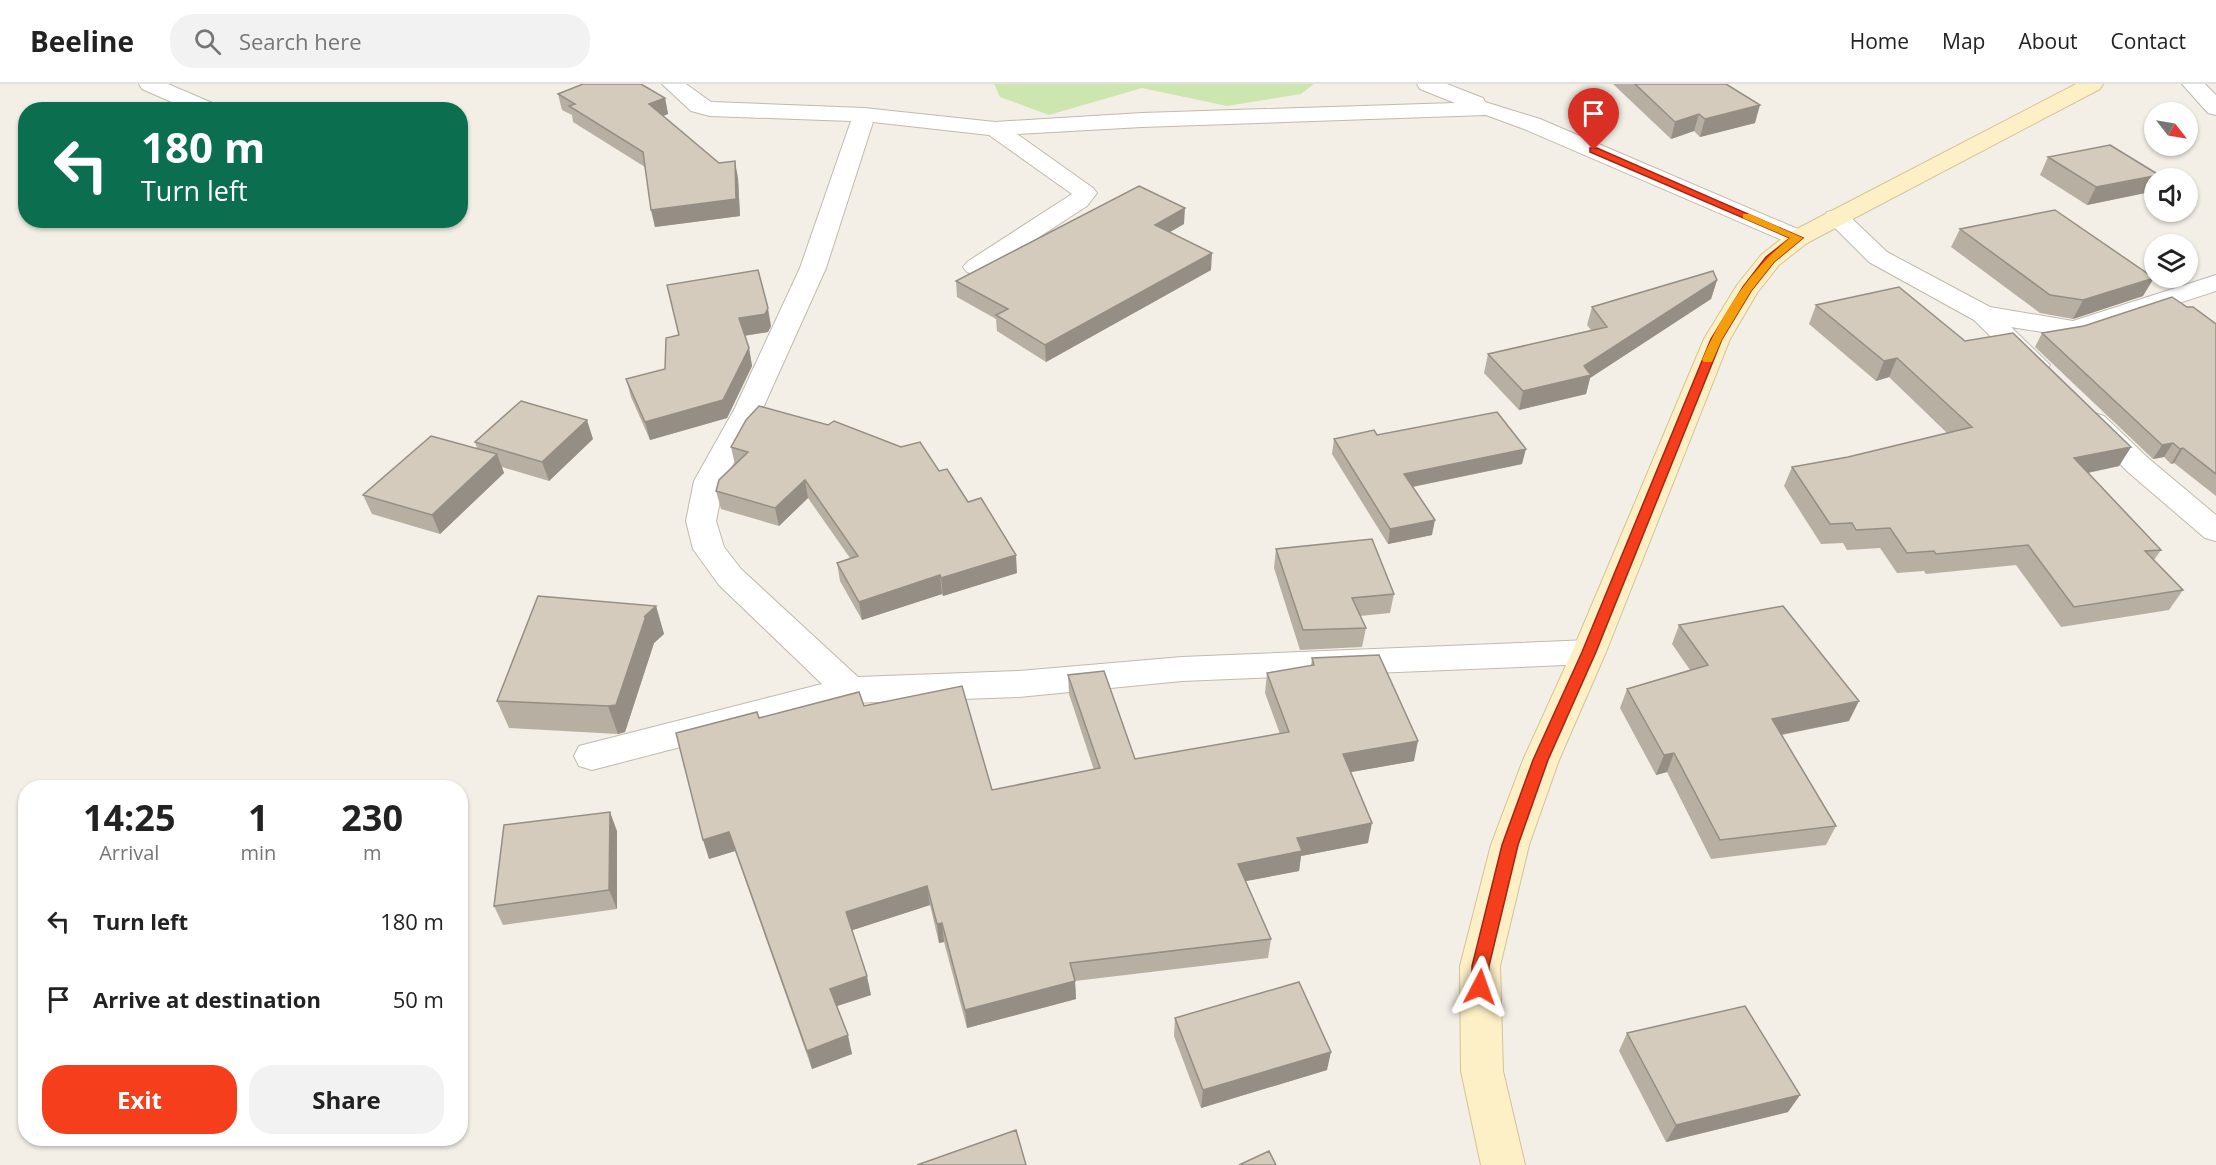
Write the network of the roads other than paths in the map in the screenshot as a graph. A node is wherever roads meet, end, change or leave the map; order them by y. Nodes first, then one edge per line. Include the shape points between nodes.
1 (150, 84) edge
2 (674, 84) edge
3 (1428, 84) edge
4 (2193, 84) edge
5 (2087, 85) edge
6 (191, 102) edge
7 (1488, 108) junction
8 (2216, 108) edge
9 (864, 115) junction
10 (995, 129) junction
11 (1836, 217) junction
12 (1798, 238) junction
13 (976, 267) dead end
14 (2216, 283) edge
15 (1983, 314) junction
16 (2216, 531) edge
17 (1589, 652) junction
18 (850, 690) junction
19 (592, 756) dead end
20 (1503, 1165) edge

1 - 6 street
2 - 9 street via 699,106 710,110
3 - 7 street
4 - 8 street
5 - 11 main road
7 - 10 street
7 - 12 street
9 - 10 street
9 - 18 street via 813,268 749,408 709,481 701,521 709,549 730,577
10 - 13 street via 1085,193 1079,201
11 - 12 main road
11 - 15 street via 1878,257
12 - 17 main road via 1764,267 1716,339
14 - 15 street via 2074,329
15 - 16 street via 2138,465
17 - 18 street via 1182,669 1019,684
17 - 20 main road via 1541,760 1510,845 1480,966 1482,1071
18 - 19 street

